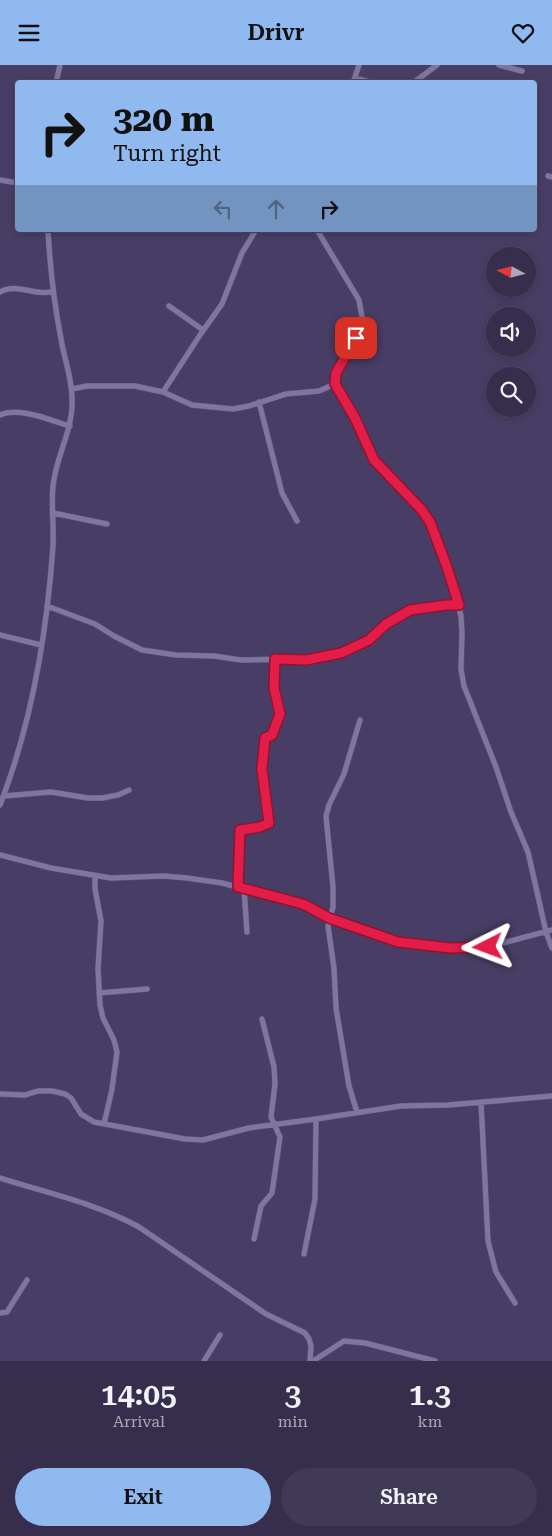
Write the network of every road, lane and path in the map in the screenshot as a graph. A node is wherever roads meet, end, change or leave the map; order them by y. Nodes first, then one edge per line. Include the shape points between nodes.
1 (60, 65) edge
2 (359, 65) edge
3 (437, 65) edge
4 (500, 65) edge
5 (522, 71) dead end
6 (57, 80) edge
7 (354, 80) edge
8 (417, 80) edge
9 (0, 180) edge
10 (15, 182) edge
11 (48, 232) edge
12 (255, 232) edge
13 (318, 232) edge
14 (53, 292) junction
15 (0, 293) edge
16 (169, 306) dead end
17 (203, 330) junction
18 (335, 384) junction
19 (72, 389) junction
20 (163, 392) junction
21 (259, 402) junction
22 (0, 415) edge
23 (70, 426) junction
24 (52, 513) junction
25 (297, 521) dead end
26 (107, 524) dead end
27 (459, 605) junction
28 (47, 606) junction
29 (0, 635) edge
30 (41, 645) junction
31 (275, 659) junction
32 (360, 720) dead end
33 (129, 790) dead end
34 (4, 796) junction
35 (0, 805) edge
36 (0, 855) edge
37 (95, 876) junction
38 (241, 888) junction
39 (329, 918) junction
40 (552, 931) edge
41 (248, 932) dead end
42 (546, 932) junction
43 (552, 949) edge
44 (147, 989) dead end
45 (99, 993) junction
46 (262, 1019) dead end
47 (0, 1094) edge
48 (552, 1096) edge
49 (481, 1102) junction
50 (357, 1112) junction
51 (316, 1119) junction
52 (104, 1124) junction
53 (274, 1124) junction
54 (0, 1178) edge
55 (254, 1239) dead end
56 (304, 1255) dead end
57 (27, 1280) dead end
58 (515, 1303) dead end
59 (0, 1313) edge
60 (220, 1335) dead end
61 (204, 1361) edge
62 (311, 1361) edge
63 (435, 1361) edge

1 - 6 street
2 - 7 street
3 - 8 street
4 - 5 street
9 - 10 street
11 - 14 street
12 - 17 street via 242,253 222,305
13 - 18 street via 361,307 360,328 336,373
14 - 15 street via 10,288
14 - 19 street
16 - 17 street
17 - 20 street
18 - 21 street via 319,391 286,394
18 - 27 street via 374,460 430,522
19 - 20 street via 135,386
19 - 23 street
20 - 21 street via 201,407 241,409
21 - 25 street via 282,493
22 - 23 street via 17,412
23 - 24 street via 56,469
24 - 26 street
24 - 28 street via 53,545
27 - 31 street via 410,610 386,624 369,640 341,653 306,660
27 - 42 street via 462,678 528,852
28 - 30 street
28 - 31 street via 95,624 142,650 240,660
29 - 30 street
30 - 34 street via 28,711
31 - 38 street via 274,688 280,714 272,735 265,738 262,769 269,823 240,830
32 - 39 street via 344,774 326,816 333,887 333,907
33 - 34 street via 118,795 88,799 51,792
34 - 35 street
36 - 37 street
37 - 38 street via 164,876
37 - 45 street via 101,921
38 - 39 street via 303,904
38 - 41 street
39 - 42 street via 398,942 451,948 488,947
39 - 50 street via 336,1009 349,1086
40 - 42 street
42 - 43 street
44 - 45 street
45 - 52 street via 103,1018 117,1053
46 - 53 street via 274,1067 271,1117
47 - 52 street via 52,1091 71,1098 82,1114
48 - 49 street
49 - 50 street
49 - 58 street via 488,1241 496,1272
50 - 51 street
51 - 53 street
51 - 56 street via 315,1199
52 - 53 street via 203,1140
53 - 55 street via 280,1137 272,1193 261,1206
54 - 62 street via 91,1205 139,1227 266,1314 304,1333 311,1346
57 - 59 street via 7,1312
60 - 61 street
62 - 63 street via 344,1341

